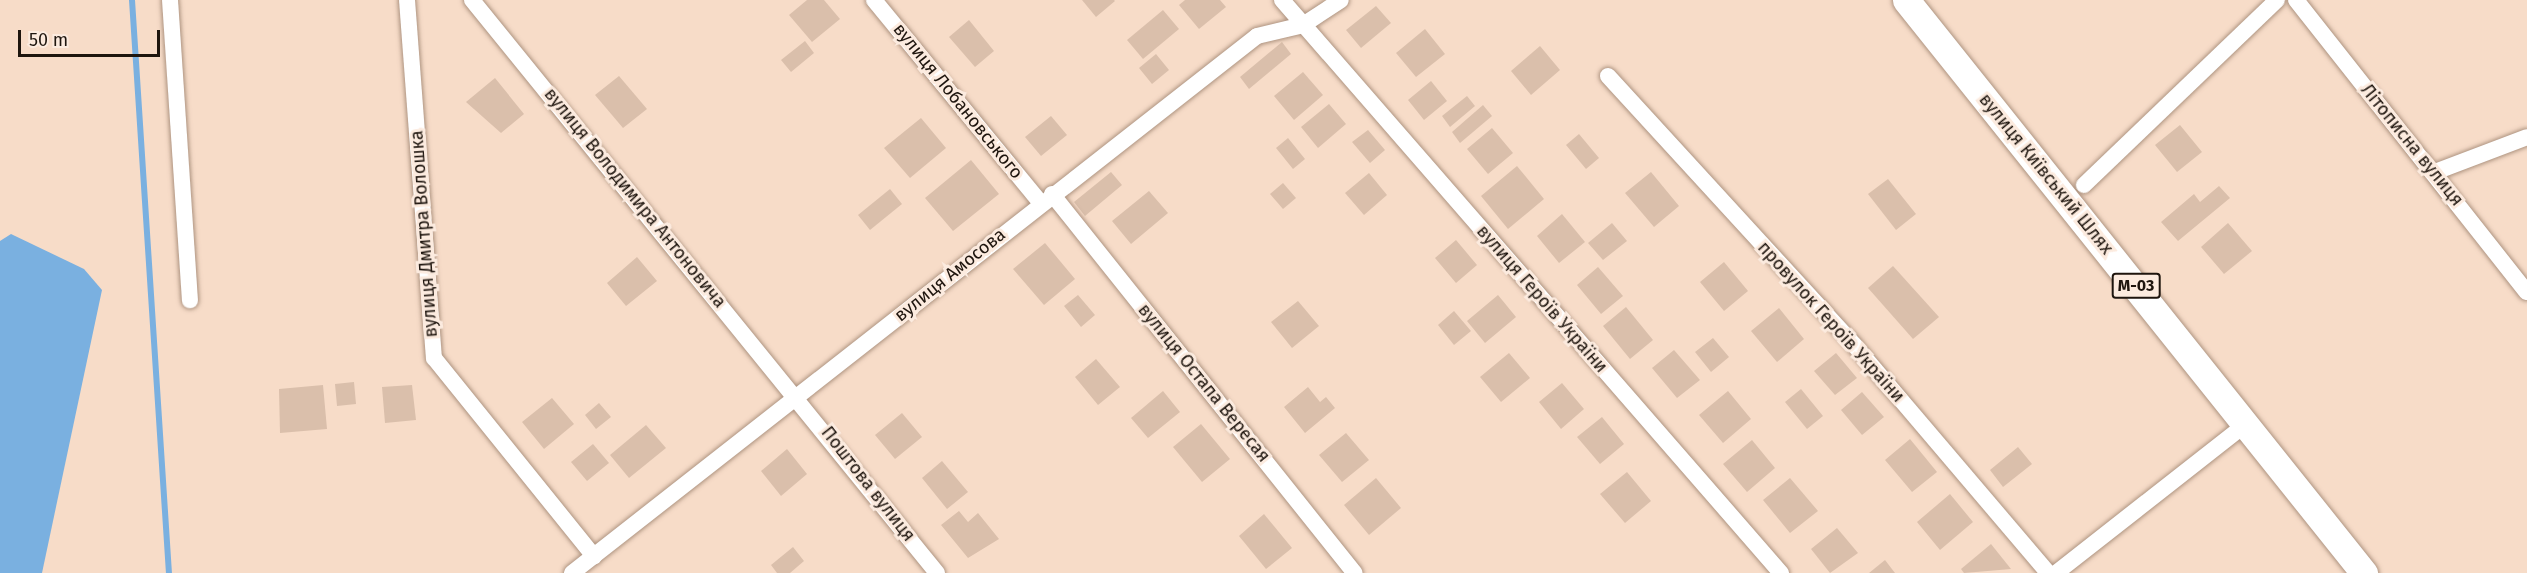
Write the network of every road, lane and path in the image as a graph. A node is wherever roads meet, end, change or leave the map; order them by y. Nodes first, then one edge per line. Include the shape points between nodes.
1 (170, 0) edge
2 (407, 0) edge
3 (472, 0) edge
4 (874, 0) edge
5 (1282, 0) edge
6 (1341, 0) edge
7 (2277, 0) edge
8 (2296, 0) edge
9 (1911, 2) edge
10 (1303, 25) junction
11 (1608, 76) dead end
12 (2527, 137) edge
13 (2435, 172) junction
14 (2084, 186) dead end
15 (1046, 198) junction
16 (2527, 292) edge
17 (190, 300) dead end
18 (798, 396) junction
19 (2246, 424) junction
20 (594, 556) junction
21 (572, 573) edge
22 (938, 573) edge
23 (1355, 573) edge
24 (1781, 573) edge
25 (2048, 573) edge
26 (2056, 573) edge
27 (2364, 573) edge

1 - 17 street
2 - 20 street, вулиця Дмитра Волошка via 434,358
3 - 18 street, вулиця Володимира Антоновича
4 - 15 street, вулиця Лобановського
5 - 10 street, вулиця Героїв України
6 - 10 street, вулиця Амосова
7 - 14 street
8 - 13 street, Літописна вулиця
9 - 19 highway, вулиця Київський Шлях / М-03
10 - 15 street, вулиця Амосова via 1257,36
10 - 24 street, вулиця Героїв України
11 - 25 street, провулок Героїв України via 1856,346
12 - 13 street
13 - 16 street, Літописна вулиця
15 - 18 street, вулиця Амосова
15 - 23 street, вулиця Остапа Вересая
18 - 20 street, вулиця Амосова
18 - 22 street, Поштова вулиця
19 - 26 street
19 - 27 highway, вулиця Київський Шлях / М-03
20 - 21 street, вулиця Амосова

